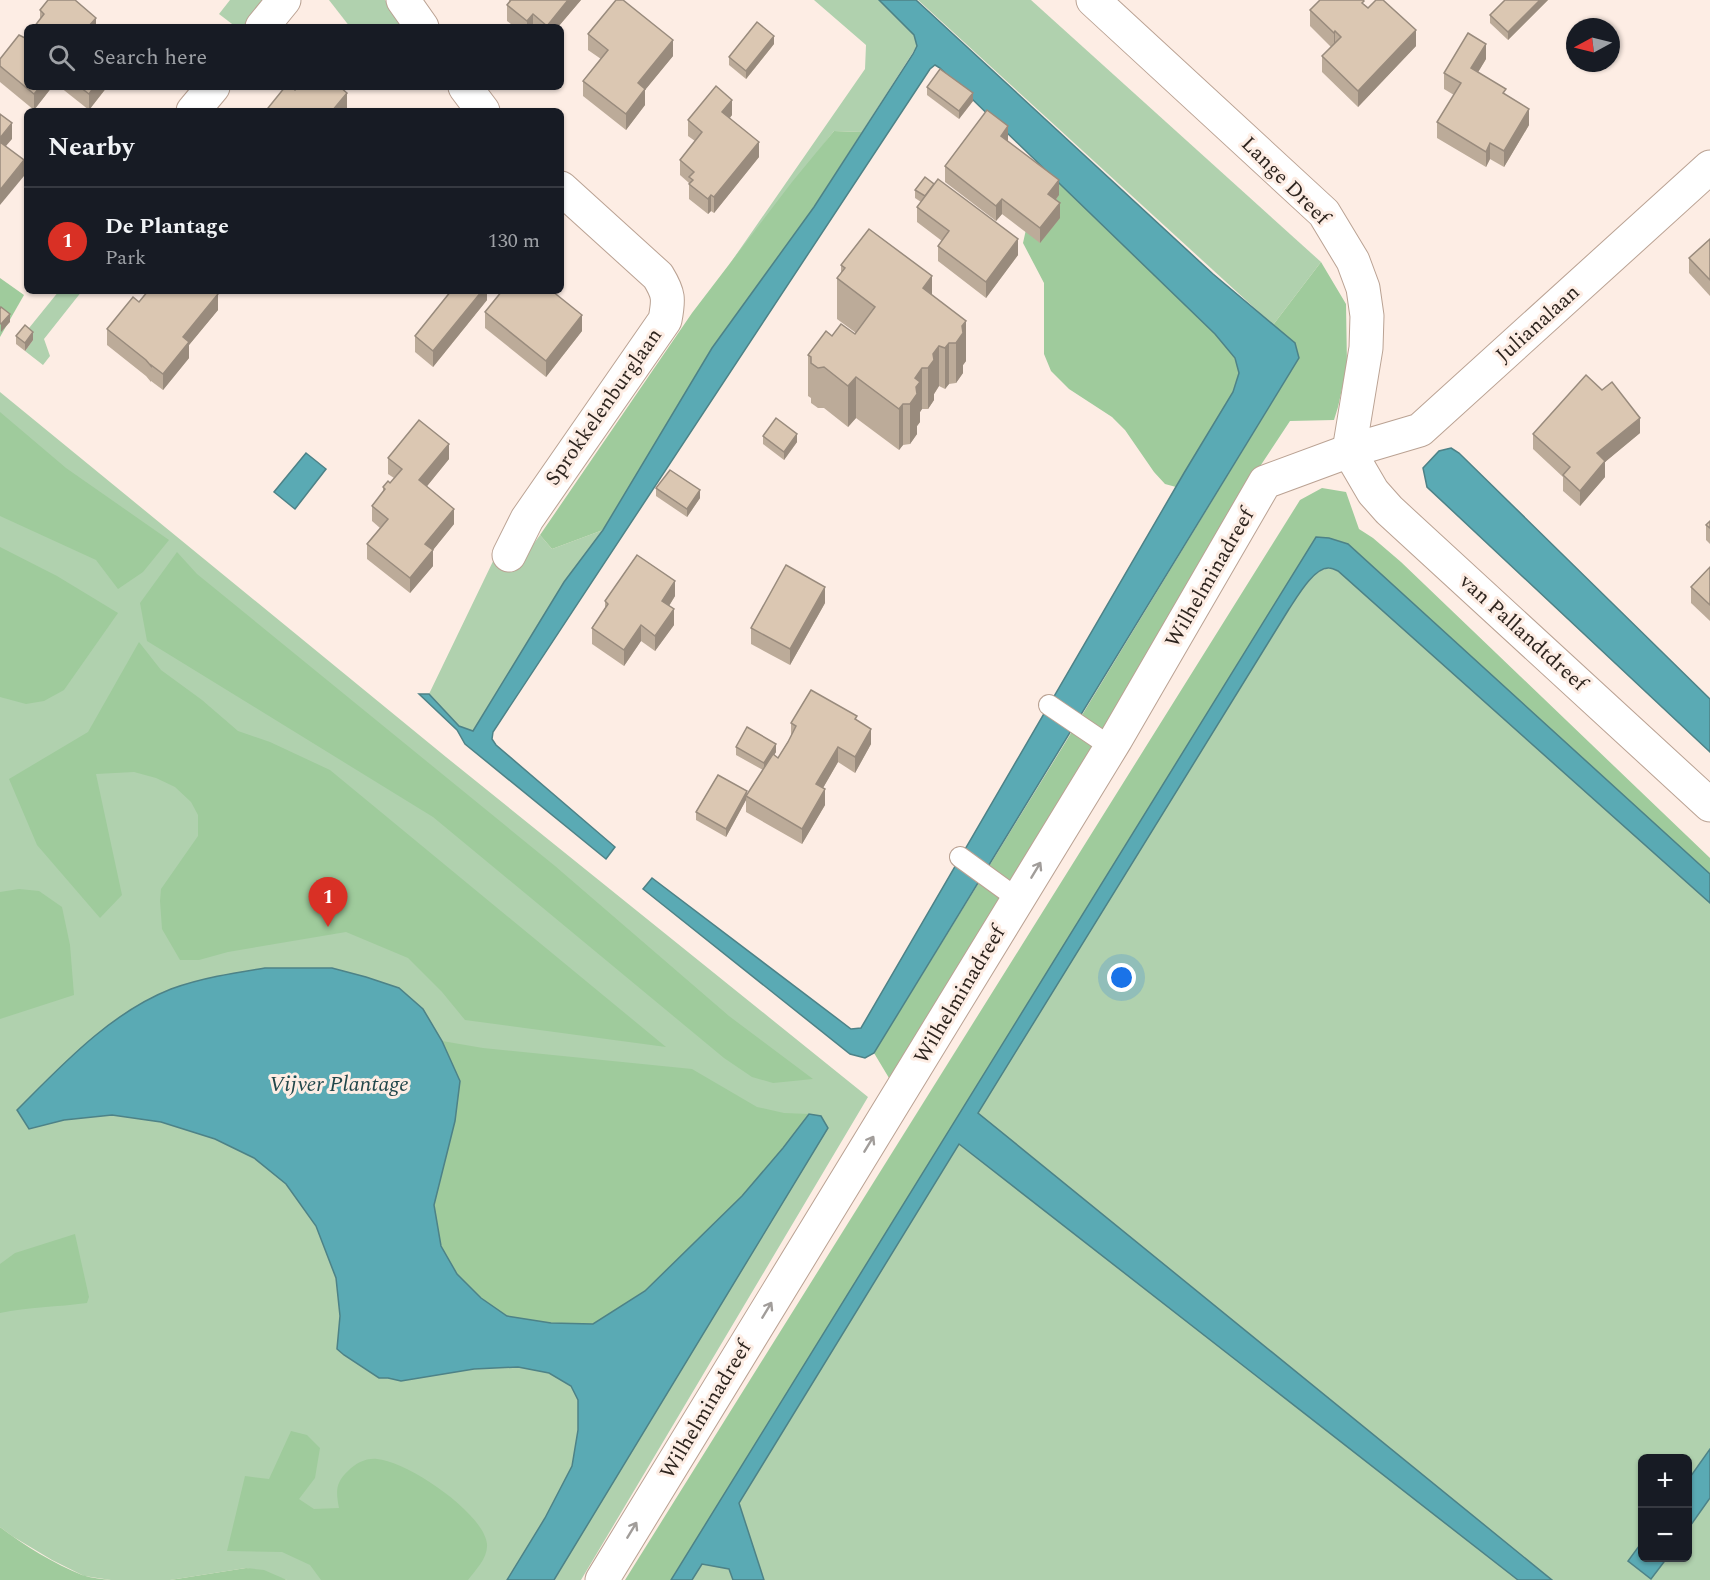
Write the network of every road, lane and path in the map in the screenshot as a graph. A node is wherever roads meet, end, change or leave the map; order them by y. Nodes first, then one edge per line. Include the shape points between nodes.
1 (284, 0) edge
2 (403, 0) edge
3 (1093, 0) edge
4 (264, 24) edge
5 (420, 24) edge
6 (211, 90) edge
7 (467, 90) edge
8 (196, 108) edge
9 (481, 108) edge
10 (1710, 167) edge
11 (564, 191) edge
12 (1349, 451) junction
13 (509, 555) dead end
14 (1049, 705) dead end
15 (1111, 747) junction
16 (1710, 805) edge
17 (960, 857) dead end
18 (1018, 898) junction
19 (602, 1580) edge

1 - 4 street
2 - 5 street
3 - 12 street, Lange Dreef via 1324,213 1353,261 1363,288 1367,316 1366,348
6 - 8 street
7 - 9 street
10 - 12 street, Julianalaan via 1420,430
11 - 13 street, Sprokkelenburglaan via 658,276 667,291 668,304 665,320 527,519
12 - 15 street, Wilhelminadreef via 1265,482
12 - 16 street, van Pallandtdreef via 1373,492 1389,510
14 - 15 lane
18 -> 15 street, Wilhelminadreef
17 - 18 lane
19 -> 18 street, Wilhelminadreef

